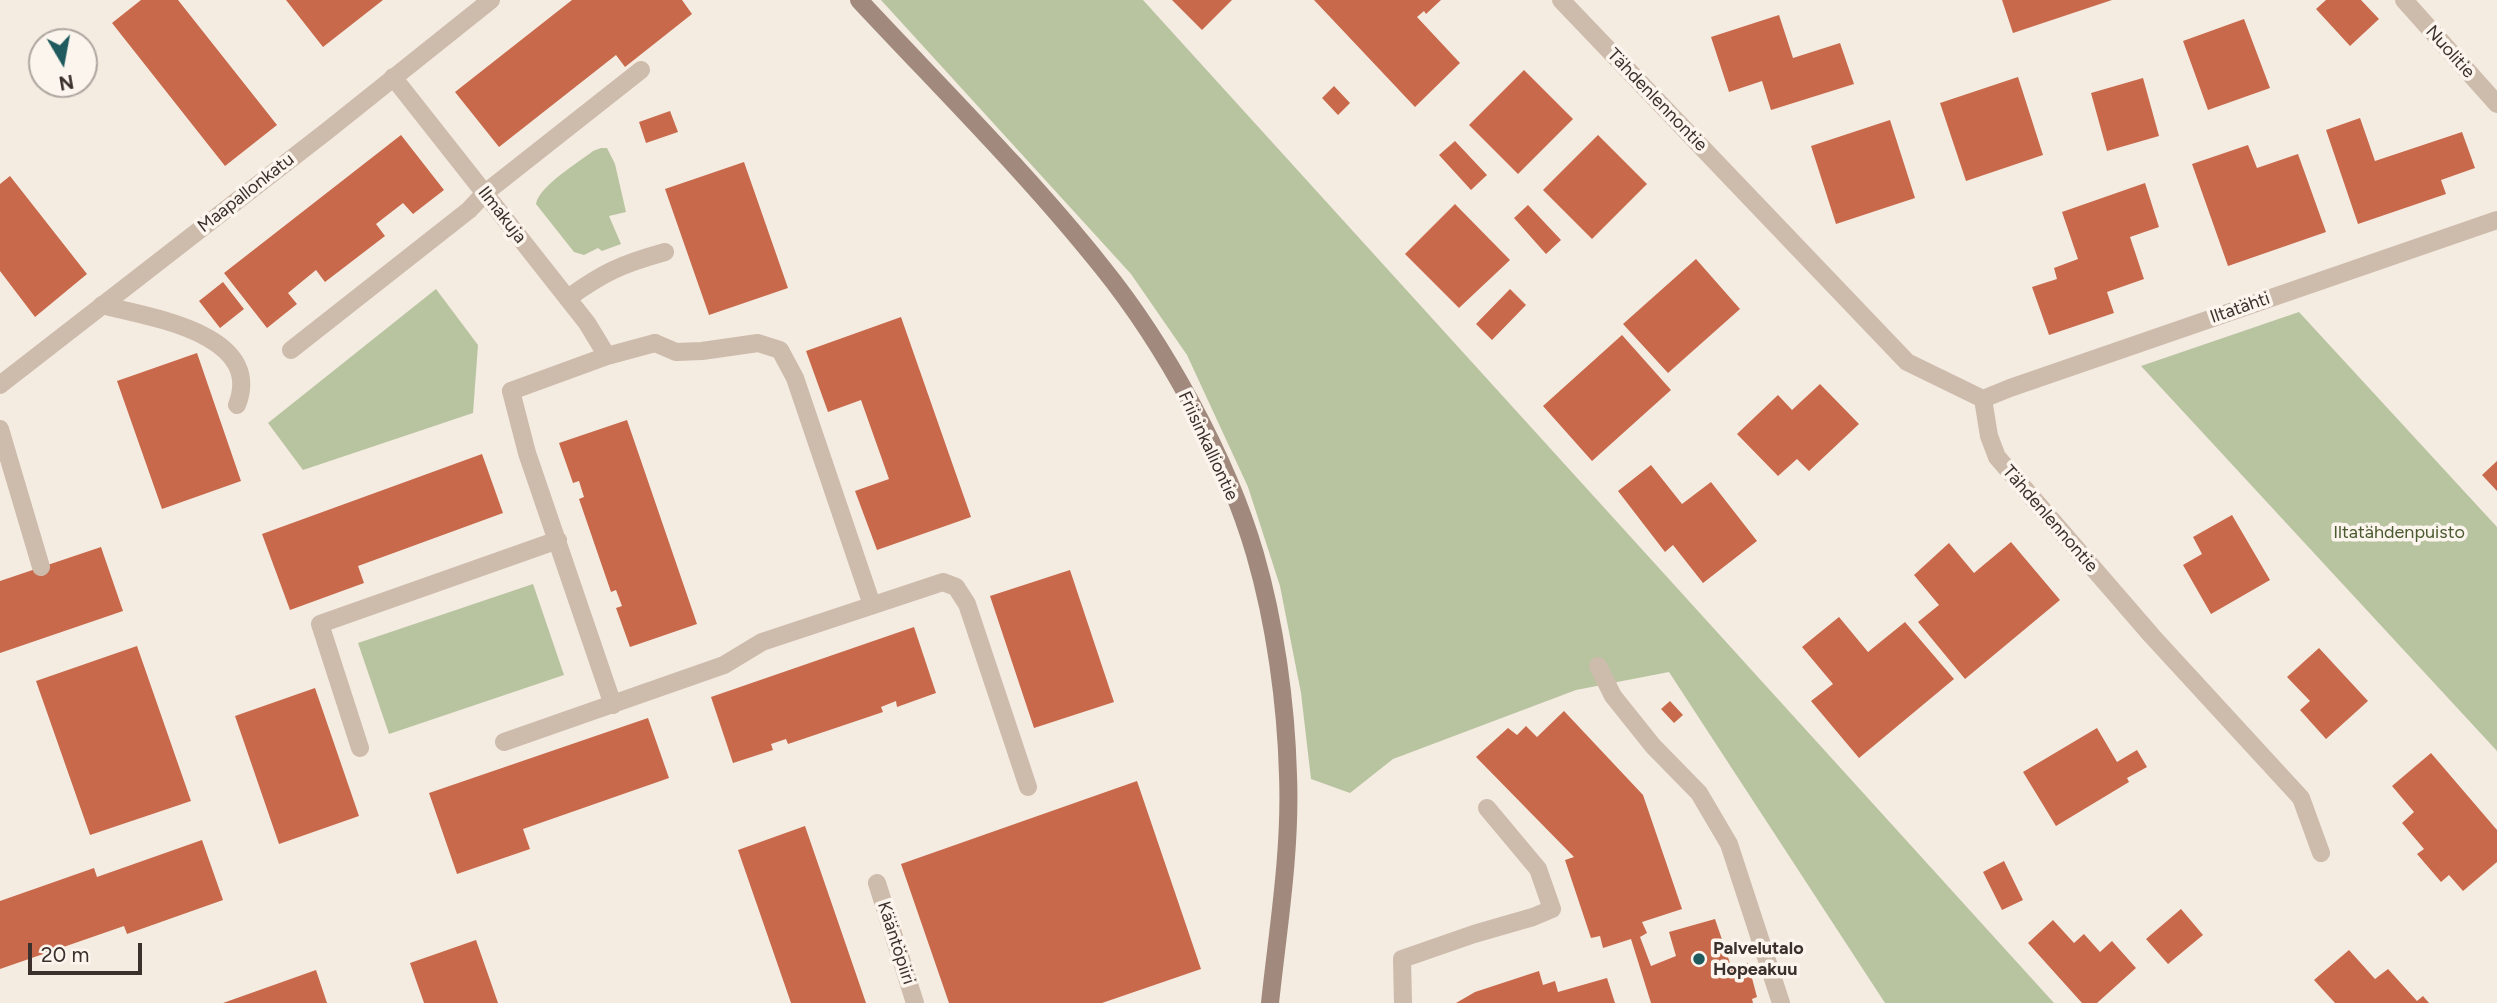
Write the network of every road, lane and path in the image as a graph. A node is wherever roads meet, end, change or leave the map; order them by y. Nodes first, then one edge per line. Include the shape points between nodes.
1 (491, 0) edge
2 (859, 0) edge
3 (1561, 0) edge
4 (2404, 0) edge
5 (640, 70) dead end
6 (393, 77) junction
7 (2497, 104) edge
8 (485, 193) junction
9 (2497, 220) edge
10 (665, 252) dead end
11 (568, 298) junction
12 (102, 305) junction
13 (291, 350) dead end
14 (607, 356) junction
15 (0, 385) edge
16 (1983, 399) junction
17 (237, 405) dead end
18 (0, 429) edge
19 (558, 540) junction
20 (41, 567) dead end
21 (872, 605) junction
22 (1598, 666) dead end
23 (613, 705) junction
24 (504, 742) dead end
25 (360, 748) dead end
26 (1028, 787) dead end
27 (1487, 808) dead end
28 (2321, 853) dead end
29 (877, 883) dead end
30 (915, 1003) edge
31 (1270, 1003) edge
32 (1403, 1003) edge
33 (1781, 1003) edge

1 - 6 street, Maapallonkatu
2 - 31 main road, Friisinkalliontie via 1104,269 1182,389 1234,497 1255,554 1273,637 1288,775 1287,844
3 - 16 street, Tähdenlennontie via 1907,362
4 - 7 street, Nuolitie
5 - 8 street
6 - 8 street, Ilmakuja
6 - 12 street, Maapallonkatu
8 - 11 street, Ilmakuja
8 - 13 street
9 - 16 street, Iltatähti
10 - 11 street via 623,264
11 - 14 street, Ilmakuja
12 - 15 street, Maapallonkatu
12 - 17 street via 204,334 227,352 240,373 242,391
14 - 19 street via 511,391
14 - 21 street via 654,343 676,352 758,343 780,350 795,378
16 - 28 street, Tähdenlennontie via 1997,457 2301,798
18 - 20 street
19 - 23 street
19 - 25 street via 320,624
21 - 23 street via 762,642 724,665
21 - 26 street via 943,582 956,587 967,604
22 - 33 street via 1613,696 1699,793 1729,844
23 - 24 street
27 - 32 street via 1538,869 1552,909 1402,959
29 - 30 street, Kääntöpiiri

